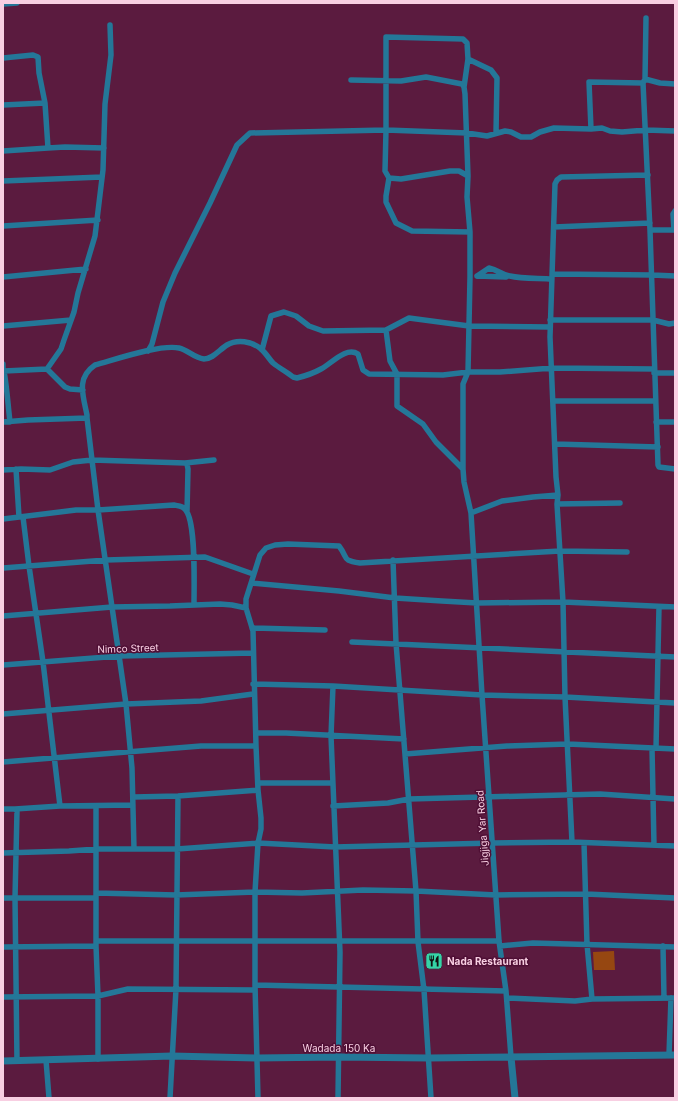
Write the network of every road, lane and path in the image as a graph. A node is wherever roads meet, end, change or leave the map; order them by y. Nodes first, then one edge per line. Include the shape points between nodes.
1 (17, 3) edge
2 (3, 4) edge
3 (646, 18) dead end
4 (110, 25) dead end
5 (3, 58) edge
6 (468, 59) junction
7 (351, 80) dead end
8 (386, 81) junction
9 (644, 81) junction
10 (675, 84) edge
11 (464, 87) junction
12 (44, 103) junction
13 (3, 105) edge
14 (591, 129) junction
15 (386, 130) junction
16 (646, 130) junction
17 (675, 131) edge
18 (468, 132) junction
19 (496, 133) junction
20 (48, 148) junction
21 (104, 148) junction
22 (3, 151) edge
23 (648, 174) junction
24 (468, 176) junction
25 (102, 177) junction
26 (388, 178) junction
27 (3, 181) edge
28 (675, 211) edge
29 (98, 220) junction
30 (650, 223) junction
31 (3, 226) edge
32 (554, 227) junction
33 (650, 230) junction
34 (674, 230) edge
35 (470, 232) junction
36 (86, 269) junction
37 (652, 275) junction
38 (474, 276) junction
39 (552, 276) junction
40 (675, 276) edge
41 (3, 277) edge
42 (511, 277) junction
43 (71, 320) junction
44 (550, 320) junction
45 (653, 320) junction
46 (675, 322) edge
47 (3, 326) edge
48 (469, 326) junction
49 (550, 327) junction
50 (386, 330) junction
51 (262, 350) junction
52 (148, 351) junction
53 (3, 364) edge
54 (552, 368) junction
55 (47, 369) junction
56 (654, 371) junction
57 (4, 372) edge
58 (468, 372) junction
59 (675, 373) edge
60 (397, 374) junction
61 (83, 390) junction
62 (553, 401) junction
63 (656, 401) junction
64 (87, 418) junction
65 (3, 422) edge
66 (10, 422) junction
67 (656, 422) junction
68 (675, 422) edge
69 (555, 444) junction
70 (658, 447) junction
71 (92, 460) junction
72 (214, 460) dead end
73 (185, 463) junction
74 (16, 469) junction
75 (462, 469) junction
76 (675, 469) edge
77 (3, 470) edge
78 (558, 495) junction
79 (620, 503) dead end
80 (557, 504) junction
81 (98, 510) junction
82 (187, 512) junction
83 (471, 513) junction
84 (21, 517) junction
85 (3, 519) edge
86 (560, 551) junction
87 (627, 552) dead end
88 (194, 556) junction
89 (474, 556) junction
90 (106, 560) junction
91 (393, 560) junction
92 (29, 566) junction
93 (3, 568) edge
94 (253, 574) junction
95 (251, 583) junction
96 (395, 598) junction
97 (563, 602) junction
98 (477, 603) junction
99 (194, 605) junction
100 (112, 606) junction
101 (659, 607) junction
102 (246, 608) junction
103 (675, 608) edge
104 (36, 614) junction
105 (3, 616) edge
106 (252, 628) junction
107 (325, 630) dead end
108 (352, 642) dead end
109 (396, 644) junction
110 (480, 647) junction
111 (564, 651) junction
112 (253, 653) junction
113 (120, 656) junction
114 (658, 656) junction
115 (675, 657) edge
116 (43, 662) junction
117 (3, 664) edge
118 (253, 684) junction
119 (333, 686) junction
120 (401, 691) junction
121 (254, 694) junction
122 (482, 695) junction
123 (565, 697) junction
124 (656, 702) junction
125 (675, 703) edge
126 (126, 704) junction
127 (48, 710) junction
128 (3, 714) edge
129 (256, 733) junction
130 (331, 736) junction
131 (404, 739) junction
132 (568, 744) junction
133 (256, 746) junction
134 (654, 748) junction
135 (486, 749) junction
136 (675, 749) edge
137 (131, 751) junction
138 (405, 754) junction
139 (55, 758) junction
140 (3, 762) edge
141 (258, 783) junction
142 (333, 783) junction
143 (258, 790) junction
144 (570, 794) junction
145 (178, 796) junction
146 (490, 796) junction
147 (134, 797) junction
148 (654, 797) junction
149 (409, 799) junction
150 (675, 799) edge
151 (134, 805) junction
152 (60, 806) junction
153 (96, 806) junction
154 (333, 806) junction
155 (3, 809) edge
156 (15, 809) junction
157 (492, 842) junction
158 (572, 842) junction
159 (258, 843) junction
160 (584, 843) junction
161 (412, 845) junction
162 (654, 845) junction
163 (675, 846) edge
164 (335, 847) junction
165 (97, 848) junction
166 (134, 849) junction
167 (177, 849) junction
168 (3, 852) edge
169 (16, 853) junction
170 (338, 891) junction
171 (416, 891) junction
172 (255, 892) junction
173 (176, 894) junction
174 (496, 894) junction
175 (586, 894) junction
176 (96, 895) junction
177 (3, 898) edge
178 (15, 898) junction
179 (675, 898) edge
180 (255, 940) junction
181 (340, 940) junction
182 (176, 941) junction
183 (418, 942) junction
184 (96, 943) junction
185 (499, 943) junction
186 (587, 944) junction
187 (663, 946) junction
188 (3, 947) edge
189 (15, 947) junction
190 (675, 947) edge
191 (255, 988) junction
192 (340, 988) junction
193 (176, 989) junction
194 (424, 990) junction
195 (506, 991) junction
196 (98, 996) junction
197 (3, 997) edge
198 (16, 997) junction
199 (507, 998) junction
200 (592, 998) junction
201 (664, 998) junction
202 (673, 998) edge
203 (672, 1055) edge
204 (172, 1056) junction
205 (338, 1057) junction
206 (511, 1057) junction
207 (257, 1058) junction
208 (429, 1058) junction
209 (98, 1059) junction
210 (46, 1060) junction
211 (3, 1061) edge
212 (17, 1061) junction
213 (49, 1098) edge
214 (170, 1098) edge
215 (258, 1098) edge
216 (338, 1098) edge
217 (431, 1098) edge
218 (515, 1098) edge

1 - 2 street
3 - 9 street
4 - 21 street
5 - 12 street via 32,55 38,57
6 - 8 street, Jigjiga Yar Road via 467,43 463,39 386,37
6 - 11 street, Jigjiga Yar Road
6 - 19 street via 491,70 497,78
7 - 8 street
8 - 11 street via 426,77 462,84
8 - 15 street
9 - 10 street
9 - 14 street via 589,82
9 - 16 street
11 - 18 street, Jigjiga Yar Road
12 - 13 street
12 - 20 street
14 - 16 street via 602,128 622,132
14 - 19 street via 554,128 531,137 521,137 511,132
15 - 18 street
15 - 26 street via 385,171
15 - 52 street via 250,134 237,146 175,273
16 - 17 street
16 - 23 street
18 - 19 street via 487,136
18 - 24 street, Jigjiga Yar Road
20 - 21 street
20 - 22 street
21 - 25 street
23 - 30 street
23 - 32 street via 559,178 555,184
24 - 26 street via 459,171 450,171 401,179
24 - 35 street, Jigjiga Yar Road
25 - 27 street
25 - 29 street
26 - 35 street via 386,202 396,223 412,231
28 - 34 street
29 - 31 street
29 - 36 street
30 - 32 street
30 - 33 street
32 - 39 street
33 - 34 street
33 - 37 street
35 - 38 street, Jigjiga Yar Road
36 - 41 street
36 - 43 street
37 - 39 street
37 - 40 street
37 - 45 street
38 - 42 street
38 - 42 street via 490,268
38 - 48 street, Jigjiga Yar Road
39 - 42 street
39 - 44 street
43 - 47 street
43 - 55 street via 61,349
44 - 45 street
44 - 49 street
45 - 46 street via 669,324
45 - 56 street
48 - 49 street
48 - 50 street via 409,318
48 - 58 street, Jigjiga Yar Road
49 - 54 street
50 - 51 street via 324,331 284,312 272,316
50 - 60 street via 390,361
51 - 52 street via 256,345 240,341 226,345 211,358 205,359 179,348
51 - 60 street via 272,362 293,377 303,377 322,369 351,352 358,354 363,370 369,374
52 - 61 street via 95,365 83,376
53 - 57 street
54 - 56 street
54 - 58 street
54 - 62 street
55 - 57 street
55 - 61 street via 65,387
56 - 59 street
56 - 63 street
57 - 66 street
58 - 60 street via 443,375
58 - 75 street, Jigjiga Yar Road via 463,384
60 - 75 street via 397,406 423,424
61 - 64 street
62 - 63 street
62 - 69 street
63 - 67 street
64 - 66 street
64 - 71 street
65 - 66 street
67 - 68 street
67 - 70 street
69 - 70 street
69 - 78 street
70 - 76 street via 659,467
71 - 73 street
71 - 74 street via 73,462 50,470
71 - 81 street
72 - 73 street
73 - 82 street via 188,469
74 - 77 street
74 - 84 street
75 - 83 street, Jigjiga Yar Road
78 - 80 street
78 - 83 street via 502,501
79 - 80 street
80 - 86 street
81 - 82 street via 174,505 184,508
81 - 84 street
81 - 90 street
82 - 88 street via 191,522
83 - 89 street, Jigjiga Yar Road
84 - 85 street
84 - 92 street
86 - 87 street
86 - 89 street
86 - 97 street
88 - 90 street
88 - 94 street via 214,559
88 - 99 street
89 - 91 street
89 - 98 street, Jigjiga Yar Road
90 - 92 street
90 - 100 street
91 - 94 street via 360,563 346,559 339,546 275,545 266,548 260,555
91 - 96 street
92 - 93 street
92 - 104 street
94 - 95 street
95 - 96 street via 339,590
95 - 102 street
96 - 98 street
96 - 109 street
97 - 98 street
97 - 101 street
97 - 111 street
98 - 110 street, Jigjiga Yar Road
99 - 100 street
99 - 102 street via 220,604
100 - 104 street
100 - 113 street
101 - 103 street
101 - 114 street
102 - 106 street
104 - 105 street
104 - 116 street
106 - 107 street
106 - 112 street
108 - 109 street
109 - 110 street
109 - 120 street
110 - 111 street
110 - 122 street, Jigjiga Yar Road
111 - 114 street
111 - 123 street
112 - 113 street, Nimco Street
112 - 118 street
113 - 116 street, Nimco Street
113 - 126 street
114 - 115 street
114 - 124 street
116 - 117 street, Nimco Street
116 - 127 street
118 - 119 street
118 - 121 street
119 - 120 street
119 - 130 street
120 - 122 street
120 - 131 street
121 - 126 street via 201,701
121 - 129 street
122 - 123 street
122 - 135 street, Jigjiga Yar Road
123 - 124 street
123 - 132 street
124 - 125 street
124 - 134 street
126 - 127 street
126 - 137 street
127 - 128 street
127 - 139 street
129 - 130 street
129 - 133 street
130 - 131 street
130 - 142 street
131 - 138 street
132 - 134 street
132 - 135 street
132 - 144 street
133 - 137 street via 201,746
133 - 141 street
134 - 136 street
134 - 148 street
135 - 138 street
135 - 146 street, Jigjiga Yar Road
137 - 139 street
137 - 147 street
138 - 149 street
139 - 140 street
139 - 152 street
141 - 142 street
141 - 143 street
142 - 154 street
143 - 145 street
143 - 159 street via 261,829
144 - 146 street
144 - 148 street
144 - 158 street
145 - 147 street
145 - 167 street
146 - 149 street
146 - 157 street, Jigjiga Yar Road
147 - 151 street
148 - 150 street
148 - 162 street
149 - 154 street via 388,803
149 - 161 street
151 - 153 street
151 - 166 street
152 - 153 street
152 - 156 street
153 - 165 street
154 - 164 street
155 - 156 street
156 - 169 street
157 - 158 street
157 - 161 street
157 - 174 street, Jigjiga Yar Road
158 - 160 street
159 - 164 street
159 - 167 street
159 - 172 street
160 - 162 street
160 - 175 street
161 - 164 street
161 - 171 street
162 - 163 street
164 - 170 street
165 - 166 street
165 - 169 street
165 - 176 street
166 - 167 street
167 - 173 street
168 - 169 street
169 - 178 street
170 - 171 street
170 - 172 street
170 - 181 street
171 - 174 street
171 - 183 street
172 - 173 street
172 - 180 street
173 - 176 street
173 - 182 street
174 - 175 street
174 - 185 street, Jigjiga Yar Road
175 - 179 street
175 - 186 street
176 - 178 street
176 - 184 street
177 - 178 street
178 - 189 street
180 - 181 street
180 - 182 street
180 - 191 street
181 - 183 street
181 - 192 street
182 - 184 street
182 - 193 street
183 - 185 street
183 - 194 street
184 - 189 street
184 - 196 street
185 - 186 street
185 - 195 street, Jigjiga Yar Road
186 - 187 street
186 - 200 street
187 - 190 street
187 - 201 street
188 - 189 street
189 - 198 street
191 - 192 street
191 - 193 street
191 - 207 street
192 - 194 street
192 - 205 street
193 - 196 street via 128,989
193 - 204 street
194 - 195 street
194 - 208 street
195 - 199 street, Jigjiga Yar Road
196 - 198 street
196 - 209 street
197 - 198 street
198 - 212 street
199 - 200 street via 575,1001
199 - 206 street, Jigjiga Yar Road
200 - 201 street
201 - 202 street
202 - 203 street
203 - 206 street, Wadada 150 Ka
204 - 207 street, Wadada 150 Ka
204 - 209 street, Wadada 150 Ka
204 - 214 street
205 - 207 street, Wadada 150 Ka
205 - 208 street, Wadada 150 Ka
205 - 216 street
206 - 208 street, Wadada 150 Ka
206 - 218 street, Jigjiga Yar Road
207 - 215 street
208 - 217 street
209 - 210 street, Wadada 150 Ka
210 - 212 street, Wadada 150 Ka
210 - 213 street
211 - 212 street, Wadada 150 Ka

